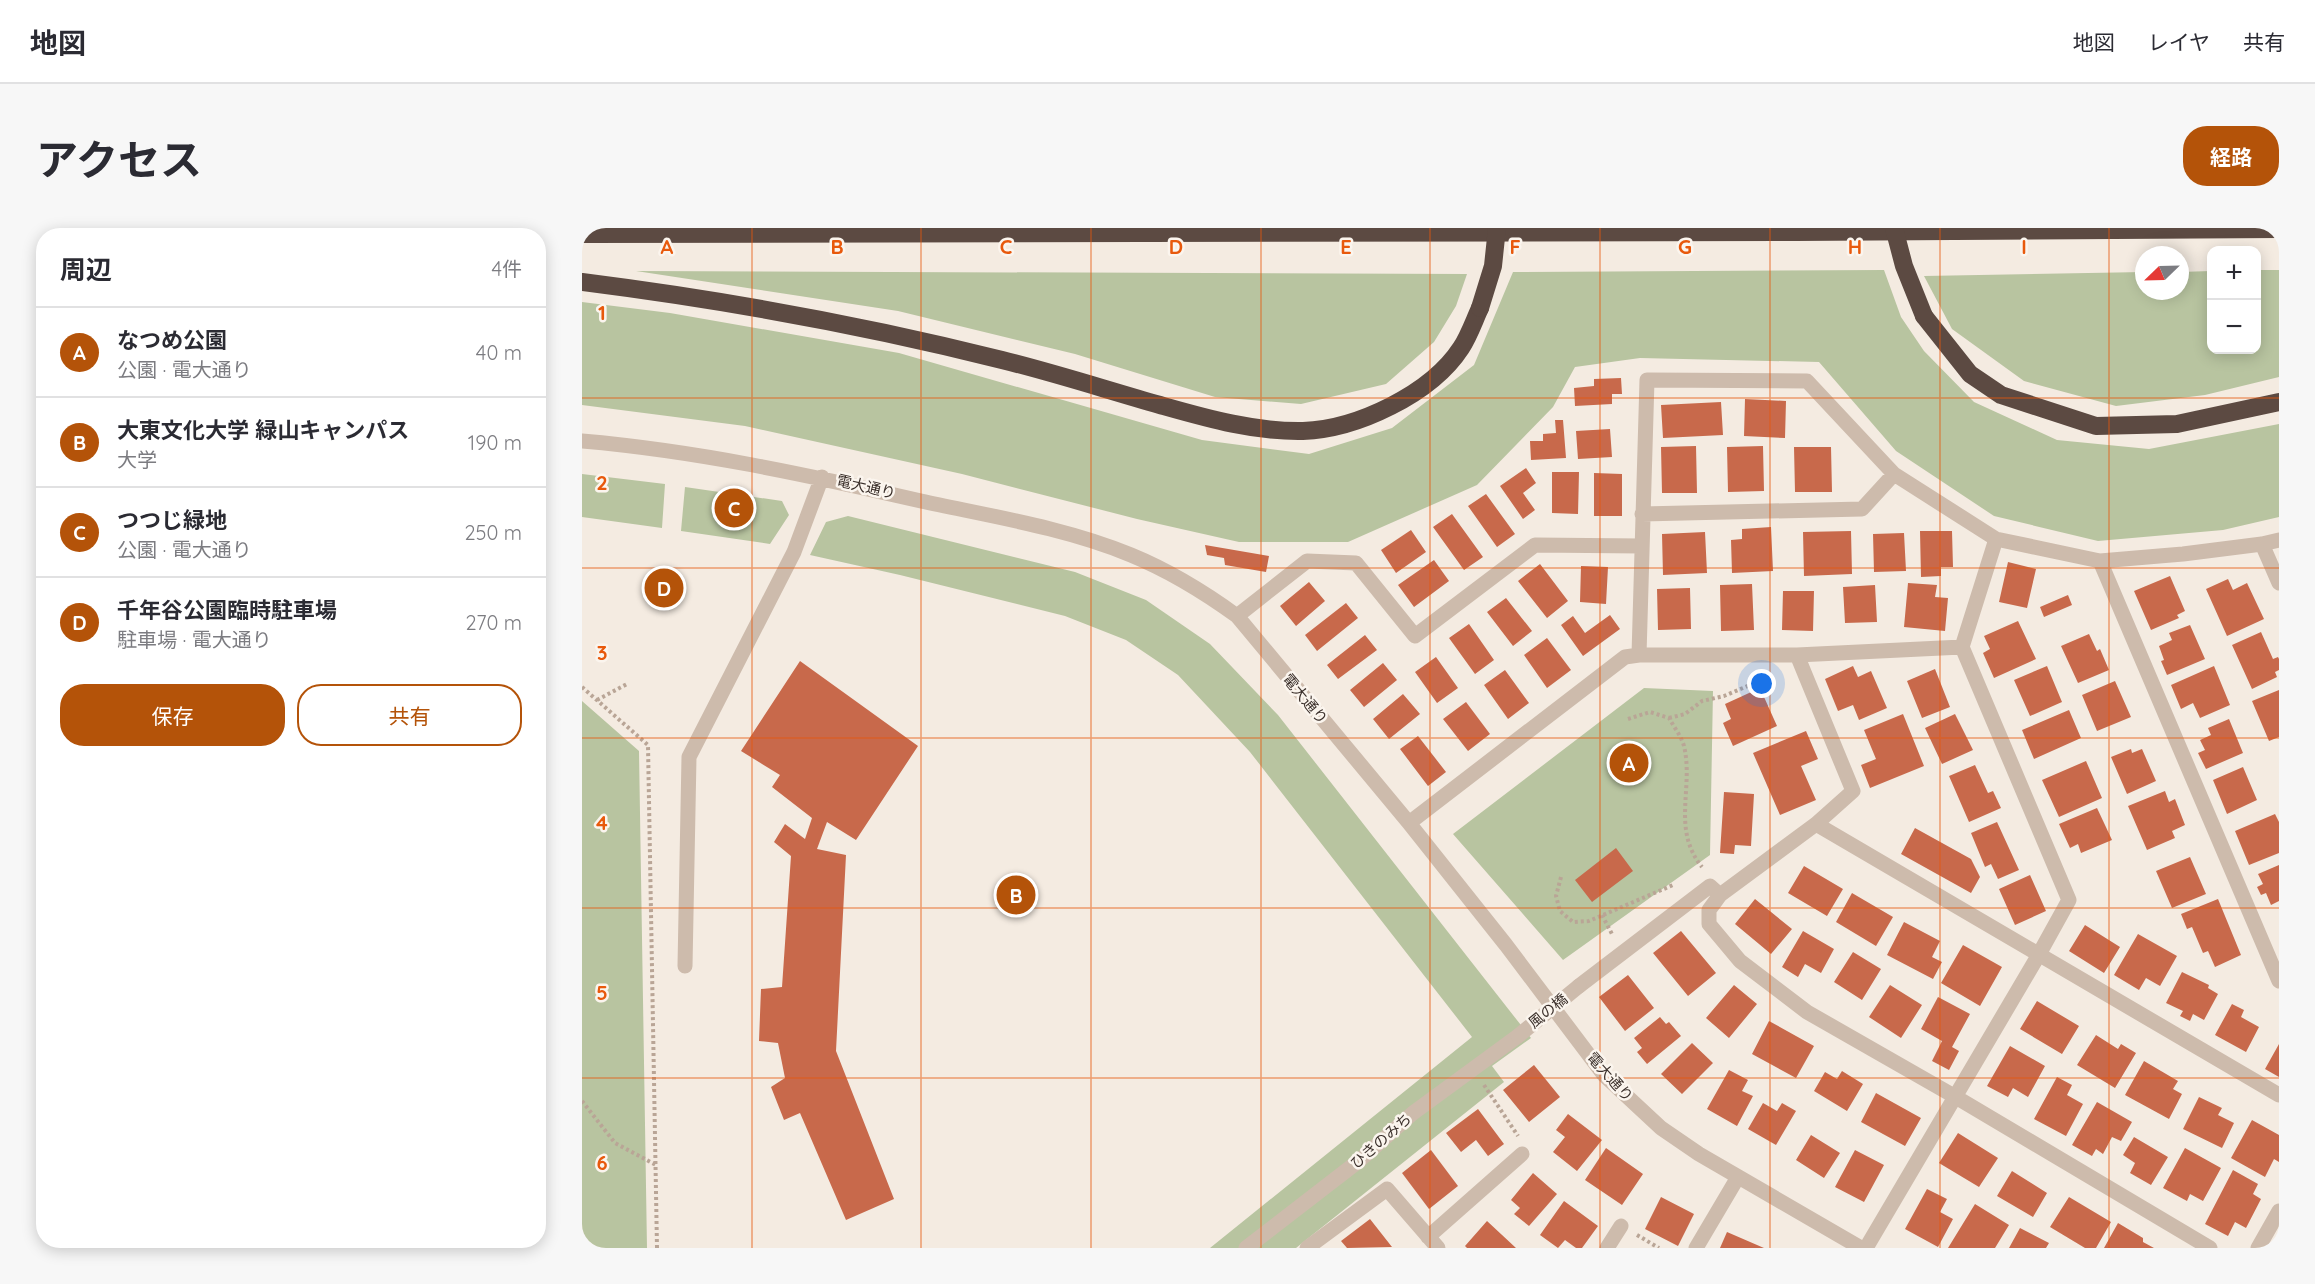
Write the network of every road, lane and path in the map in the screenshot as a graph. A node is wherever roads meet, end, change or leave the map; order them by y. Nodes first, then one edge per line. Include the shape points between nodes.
1 (1497, 228) edge
2 (1894, 228) edge
3 (2279, 229) edge
4 (582, 234) edge
5 (582, 282) edge
6 (2279, 402) edge
7 (582, 441) edge
8 (1894, 474) junction
9 (822, 477) junction
10 (1642, 514) junction
11 (1996, 539) junction
12 (2279, 540) edge
13 (2262, 544) junction
14 (1641, 546) junction
15 (2100, 561) junction
16 (2279, 583) edge
17 (1237, 616) junction
18 (1962, 647) junction
19 (1639, 655) junction
20 (1797, 655) junction
21 (1755, 656) junction
22 (627, 684) dead end
23 (582, 687) edge
24 (597, 700) junction
25 (1669, 718) junction
26 (1628, 719) dead end
27 (1409, 823) junction
28 (1816, 824) junction
29 (1696, 874) dead end
30 (1561, 877) dead end
31 (1679, 882) dead end
32 (1720, 895) junction
33 (1602, 915) junction
34 (1611, 933) dead end
35 (2038, 956) junction
36 (685, 966) dead end
37 (2279, 981) edge
38 (1518, 1036) joint
39 (1473, 1069) junction
40 (2279, 1095) edge
41 (1954, 1096) junction
42 (582, 1101) edge
43 (1522, 1154) joint
44 (656, 1165) junction
45 (1738, 1177) junction
46 (2279, 1211) edge
47 (1621, 1226) dead end
48 (1433, 1243) edge
49 (657, 1248) edge
50 (1246, 1248) edge
51 (1307, 1248) edge
52 (1607, 1248) edge
53 (1696, 1248) edge
54 (1861, 1248) edge
55 (1866, 1248) edge
56 (2210, 1248) edge
57 (2258, 1248) edge

1 - 5 highway, bridge via 1493,266 1480,308 1462,348 1437,377 1388,409 1330,427 1303,430 1260,429 1206,418 1004,360 880,330 749,305
2 - 6 highway, bridge via 1904,267 1924,316 1970,374 2001,395 2096,426 2177,424
3 - 4 highway
7 - 9 street, 電大通り via 678,451
8 - 10 street via 1862,509
8 - 10 street via 1807,381 1647,380
8 - 11 street
9 - 17 street, 電大通り via 1087,540 1166,571
9 - 36 street via 794,552 689,757
10 - 14 street
11 - 15 street
11 - 18 street
12 - 13 street
13 - 15 street
13 - 16 street
14 - 17 street via 1535,545 1415,636 1356,563 1307,561
14 - 19 street
15 - 37 street
17 - 27 street, 電大通り
18 - 20 street
18 - 35 street via 2069,900
19 - 21 street
19 - 27 street via 1625,657
20 - 21 street
20 - 28 street via 1853,791
21 - 25 path via 1757,682 1702,701 1685,714
22 - 24 path
23 - 24 path
24 - 44 path via 648,745
25 - 26 path via 1650,712
25 - 29 path via 1685,752 1684,815 1688,844 1704,870
27 - 45 street, 電大通り via 1604,1075 1661,1128
28 - 32 street
28 - 35 street
30 - 33 path via 1556,896 1560,911 1573,922
31 - 33 path
32 - 38 street, 風の橋, bridge via 1710,886
32 - 41 street via 1709,910 1709,924 1740,961 1807,1012
33 - 34 path
35 - 40 street
35 - 41 street
38 - 39 street, ひきのみち
39 - 43 path via 1517,1134
39 - 50 street, ひきのみち
41 - 55 street
41 - 56 street
42 - 44 path via 615,1143
43 - 48 street
44 - 49 path
45 - 53 street
45 - 54 street, 電大通り
46 - 57 street
47 - 52 street
48 - 51 street via 1387,1189

